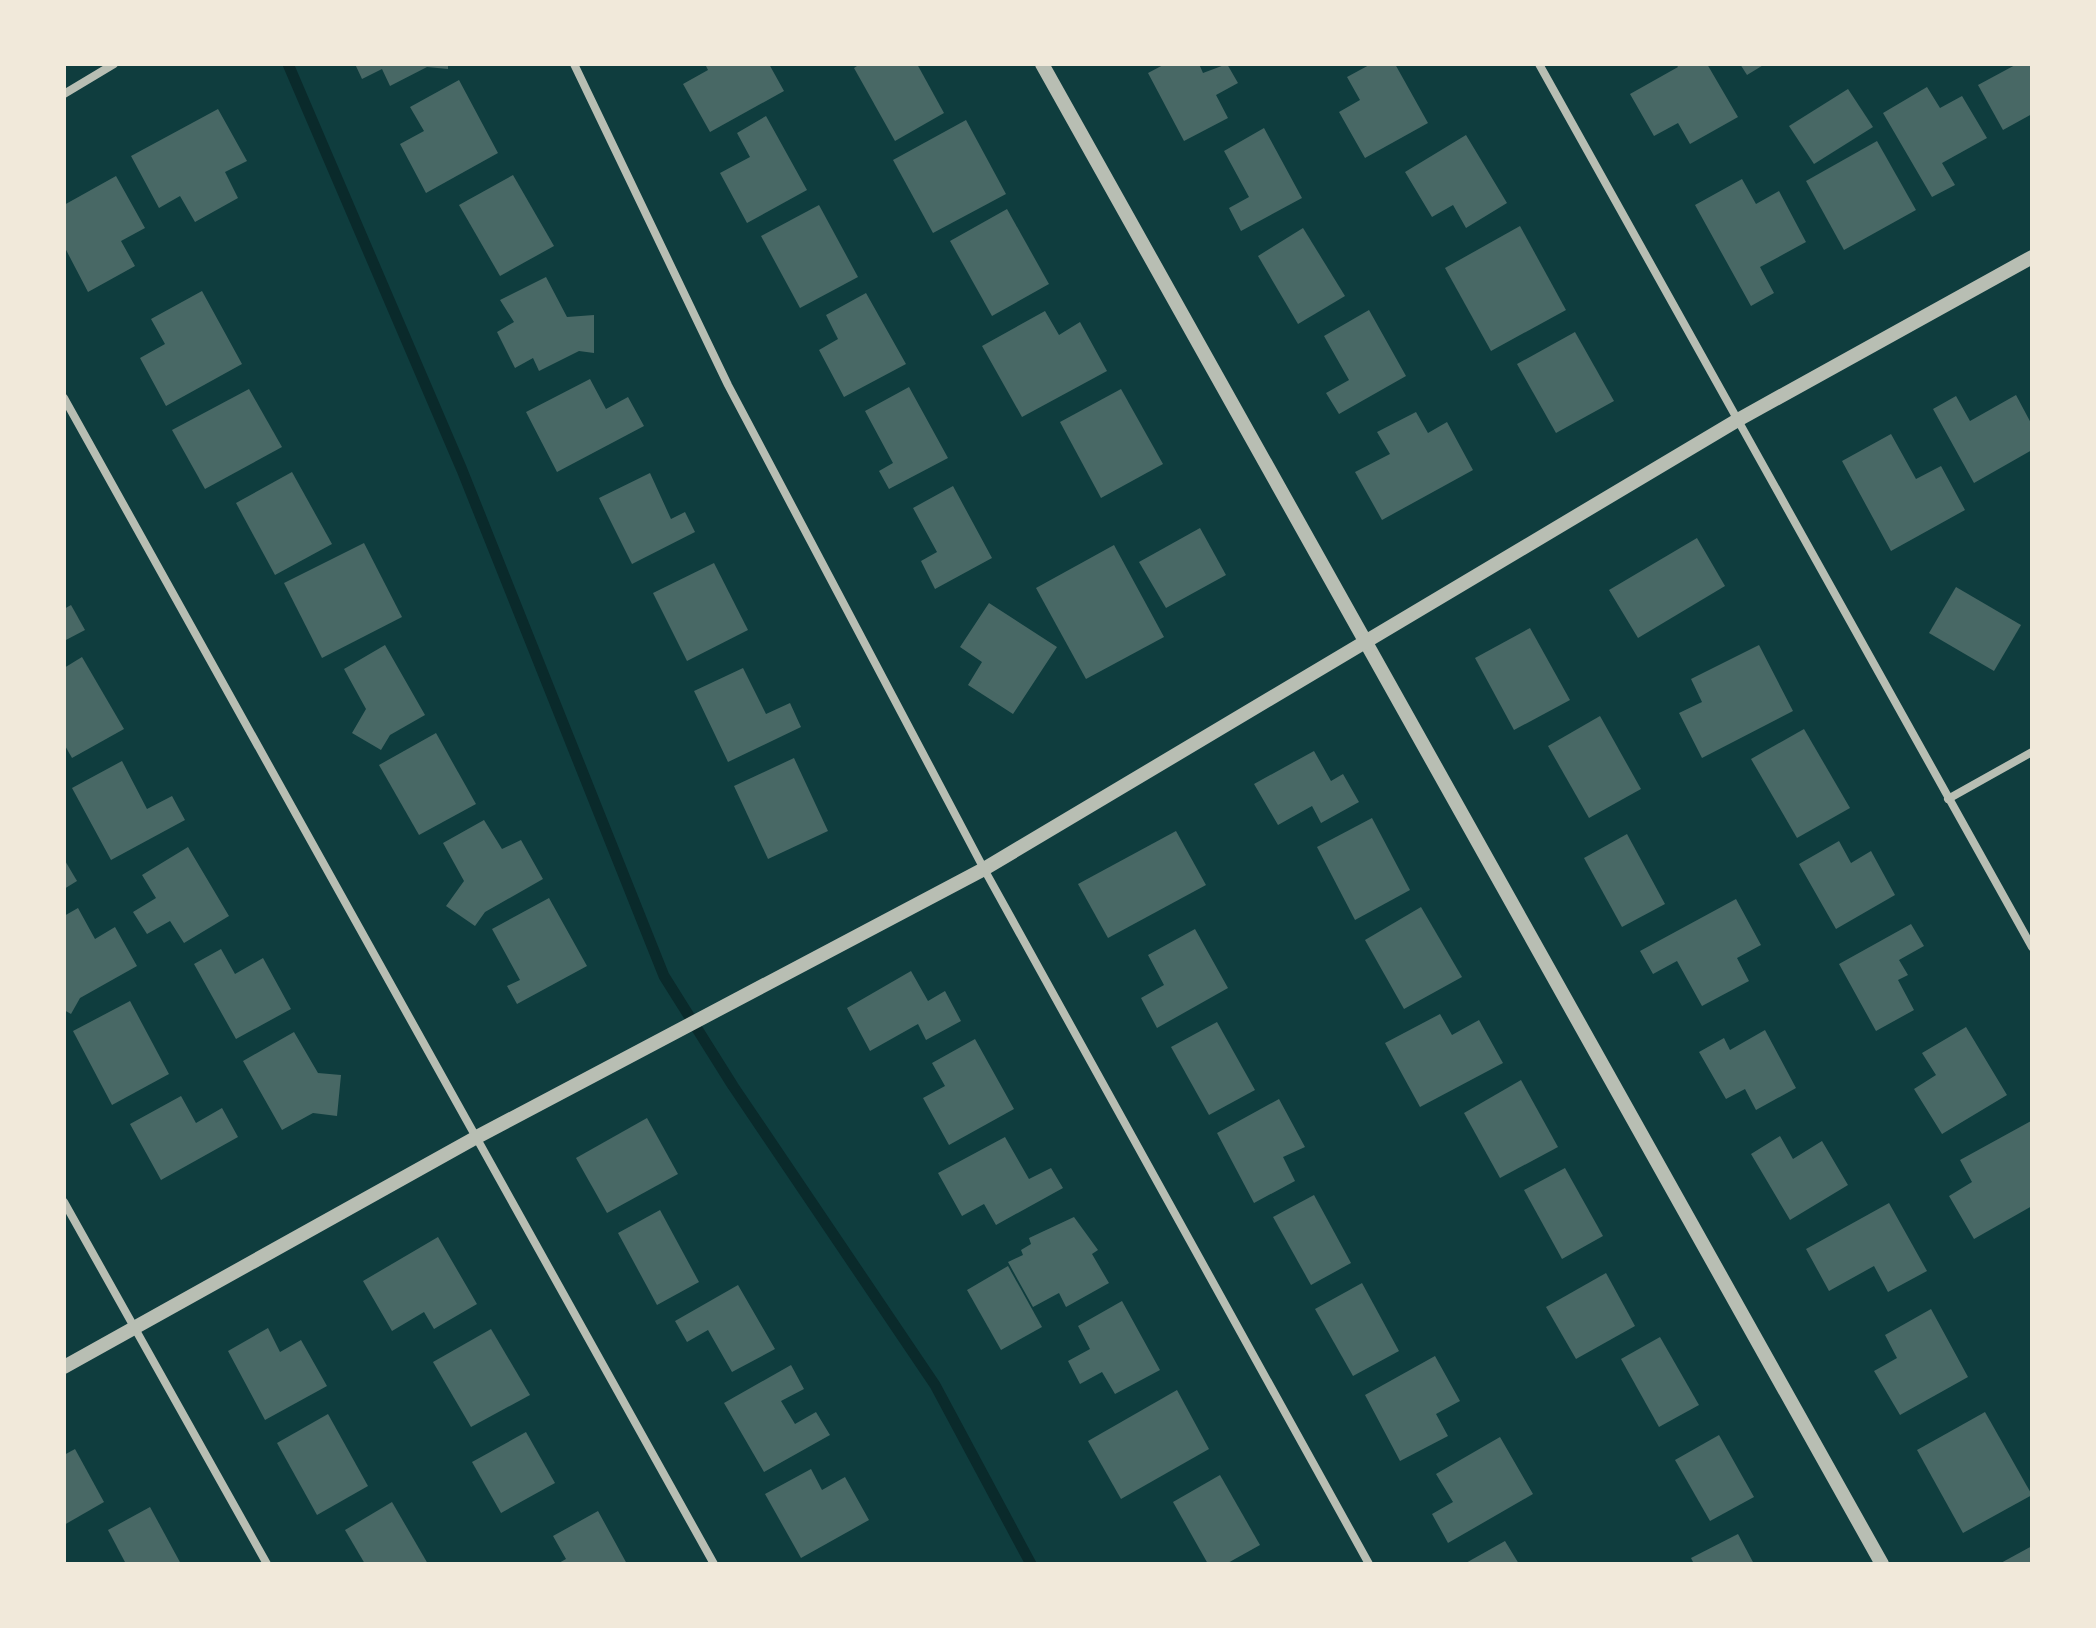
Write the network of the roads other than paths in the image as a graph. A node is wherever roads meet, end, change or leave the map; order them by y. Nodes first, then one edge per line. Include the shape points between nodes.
1 (114, 64) edge
2 (574, 64) edge
3 (1042, 64) edge
4 (1539, 64) edge
5 (64, 94) edge
6 (2032, 257) edge
7 (64, 398) edge
8 (1736, 421) junction
9 (1365, 641) junction
10 (2032, 752) edge
11 (1948, 799) junction
12 (984, 869) junction
13 (2032, 947) edge
14 (475, 1138) junction
15 (64, 1202) edge
16 (134, 1328) junction
17 (64, 1367) edge
18 (267, 1564) edge
19 (714, 1564) edge
20 (1369, 1564) edge
21 (1882, 1564) edge

1 - 5 street
2 - 12 street via 728,385
3 - 9 street
4 - 8 street
6 - 8 street
7 - 14 street
8 - 9 street
8 - 11 street
9 - 12 street
9 - 21 street
10 - 11 street
11 - 13 street
12 - 14 street
12 - 20 street
14 - 16 street
14 - 19 street
15 - 16 street
16 - 17 street
16 - 18 street

